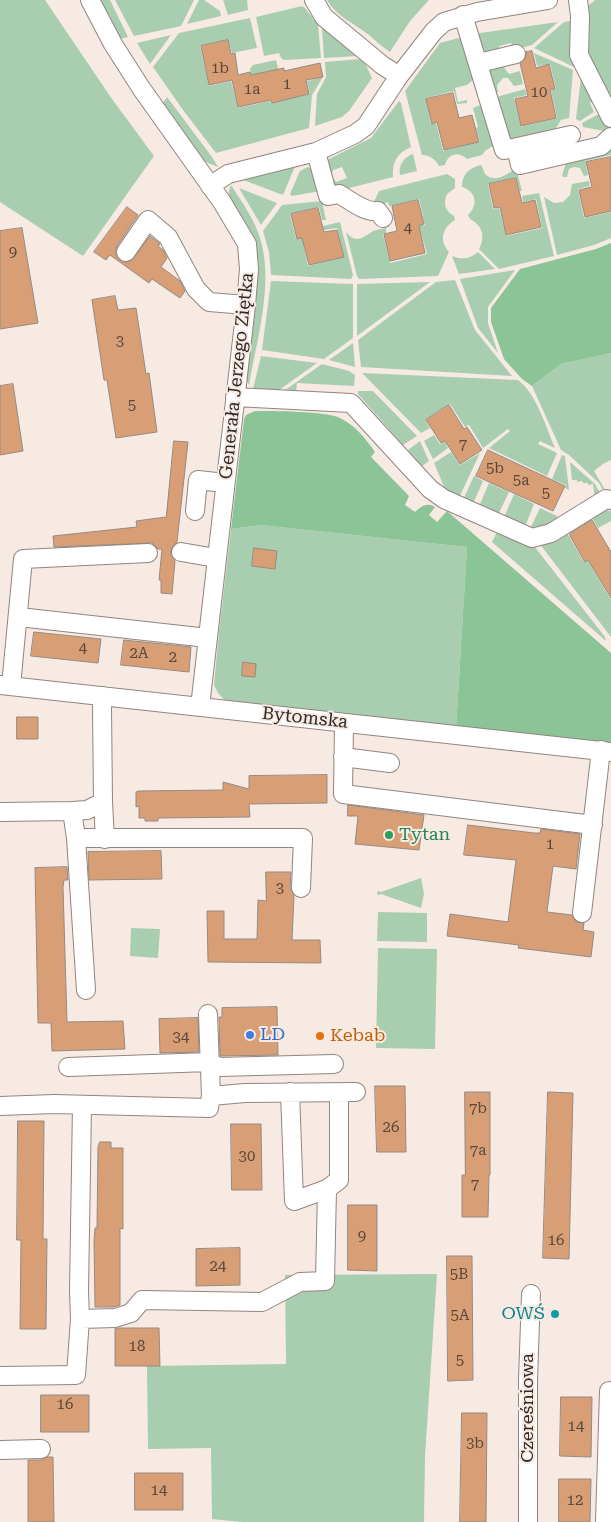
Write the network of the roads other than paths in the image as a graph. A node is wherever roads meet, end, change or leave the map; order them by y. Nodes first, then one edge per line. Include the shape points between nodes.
1 (90, 0) edge
2 (314, 0) edge
3 (548, 0) edge
4 (578, 0) edge
5 (463, 15) junction
6 (516, 54) dead end
7 (479, 63) junction
8 (399, 76) junction
9 (611, 118) edge
10 (571, 135) dead end
11 (611, 137) edge
12 (516, 148) junction
13 (316, 152) junction
14 (210, 186) junction
15 (383, 218) dead end
16 (126, 252) dead end
17 (246, 306) junction
18 (235, 397) junction
19 (225, 483) junction
20 (611, 500) edge
21 (195, 511) dead end
22 (181, 552) dead end
23 (148, 553) dead end
24 (216, 558) junction
25 (18, 617) junction
26 (208, 638) junction
27 (6, 685) edge
28 (103, 696) junction
29 (200, 707) junction
30 (344, 723) junction
31 (606, 751) edge
32 (343, 757) junction
33 (390, 763) dead end
34 (103, 802) junction
35 (72, 811) junction
36 (0, 812) edge
37 (593, 825) junction
38 (76, 838) junction
39 (105, 838) junction
40 (301, 888) dead end
41 (582, 913) dead end
42 (86, 990) dead end
43 (208, 1014) dead end
44 (209, 1062) junction
45 (334, 1064) dead end
46 (68, 1067) dead end
47 (290, 1092) junction
48 (211, 1096) junction
49 (0, 1106) edge
50 (82, 1106) junction
51 (327, 1189) junction
52 (531, 1294) dead end
53 (80, 1319) junction
54 (0, 1376) edge
55 (609, 1391) dead end
56 (41, 1449) dead end
57 (0, 1450) edge
58 (528, 1522) edge
59 (606, 1522) edge

1 - 14 street, Generała Jerzego Ziętka via 122,59
2 - 8 street via 324,17
3 - 5 street
4 - 9 street via 579,55
5 - 7 street
5 - 8 street via 444,22 434,31
6 - 7 street
7 - 12 street via 504,150
8 - 13 street via 366,126
10 - 12 street
11 - 12 street via 601,146 520,165
13 - 14 street via 228,174
13 - 15 street via 328,196 339,194 367,210 378,211
14 - 17 street, Generała Jerzego Ziętka via 247,244
16 - 17 street via 148,220 168,237 196,289 209,302
17 - 18 street, Generała Jerzego Ziętka
18 - 19 street, Generała Jerzego Ziętka
18 - 20 street via 351,403 430,489 444,499 532,538 551,533 606,499
19 - 21 street via 198,480
19 - 24 street, Generała Jerzego Ziętka
22 - 24 street
23 - 25 street via 22,559
24 - 26 street, Generała Jerzego Ziętka
25 - 26 street
25 - 27 street
26 - 29 street, Generała Jerzego Ziętka
27 - 28 street, Bytomska
28 - 29 street, Bytomska
28 - 34 street
29 - 30 street, Bytomska
30 - 31 street, Bytomska
30 - 32 street
31 - 37 street
32 - 33 street
32 - 37 street via 343,794
34 - 35 street via 88,810
34 - 39 street
35 - 36 street
35 - 38 street
37 - 41 street
38 - 39 street
38 - 42 street
39 - 40 street via 303,838
43 - 44 street
44 - 45 street via 219,1067
44 - 46 street
44 - 48 street
47 - 48 street
47 - 51 street via 294,1202
47 - 51 street via 348,1093 339,1180
48 - 50 street via 209,1108
49 - 50 street
50 - 53 street
51 - 53 street via 325,1281 300,1282 262,1302 142,1300 131,1313 115,1318
52 - 58 street, Czereśniowa
53 - 54 street via 76,1374
55 - 59 street
56 - 57 street

